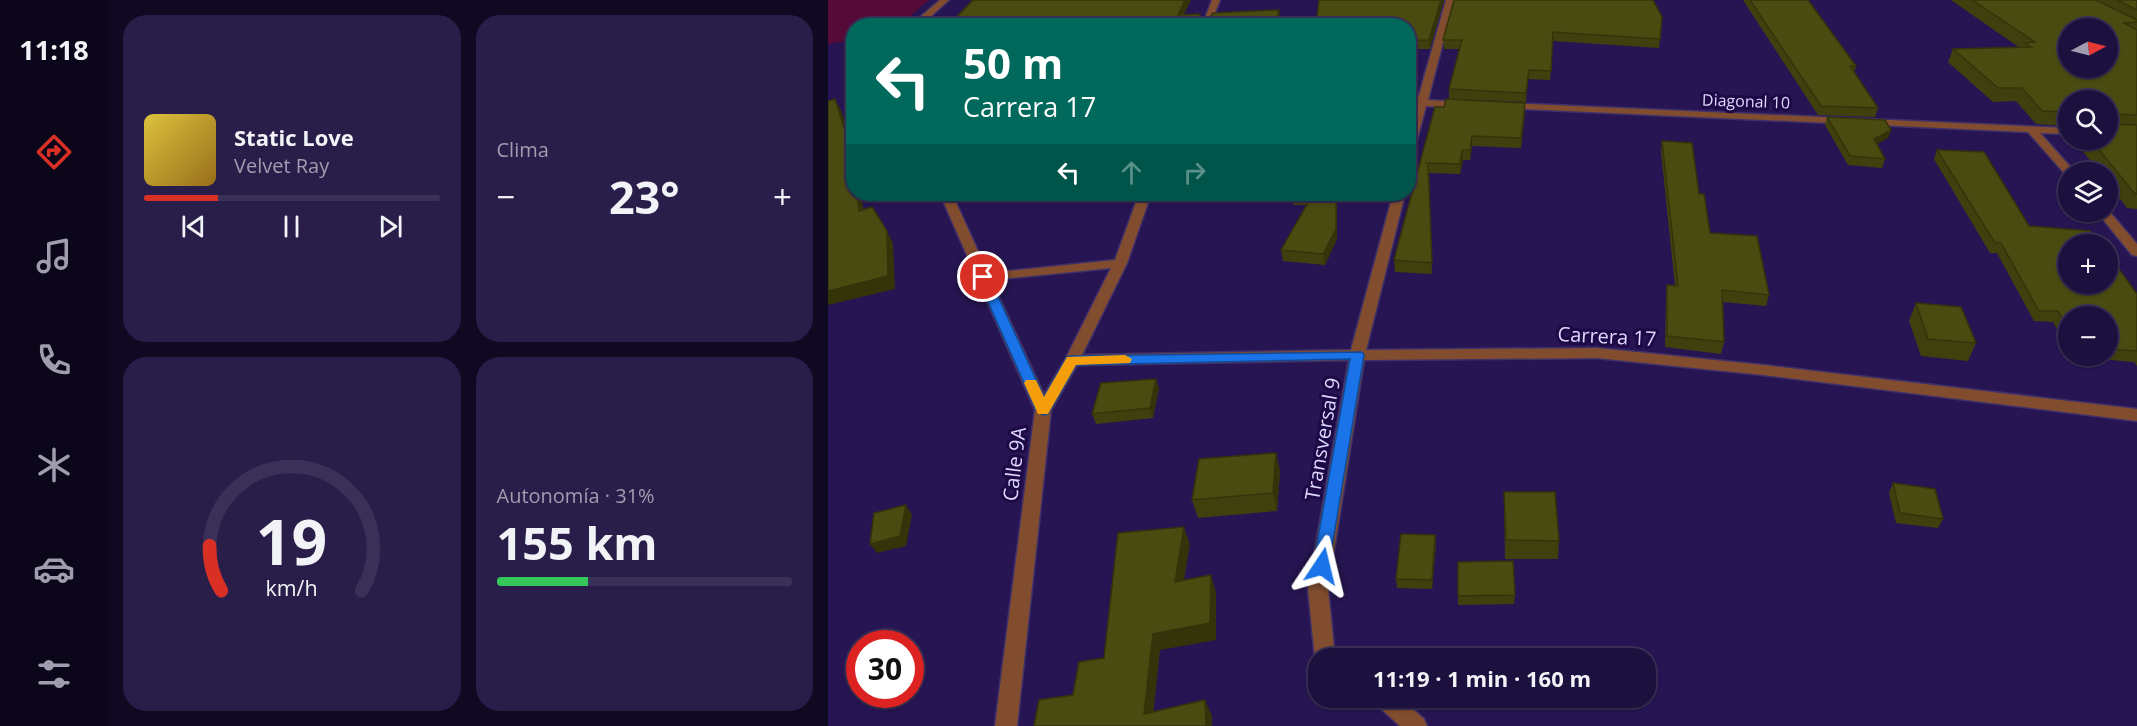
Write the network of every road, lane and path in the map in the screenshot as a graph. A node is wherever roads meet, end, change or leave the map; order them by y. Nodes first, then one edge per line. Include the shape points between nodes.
1 (945, 0) edge
2 (1216, 0) edge
3 (1450, 0) edge
4 (924, 18) edge
5 (1209, 18) edge
6 (1422, 103) junction
7 (1470, 105) edge
8 (1494, 106) edge
9 (1416, 125) edge
10 (2031, 129) junction
11 (2058, 130) edge
12 (2060, 162) edge
13 (949, 201) edge
14 (1142, 201) edge
15 (1397, 201) edge
16 (2112, 222) edge
17 (2137, 252) edge
18 (1120, 263) junction
19 (983, 277) junction
20 (1358, 355) junction
21 (1072, 360) junction
22 (1043, 410) junction
23 (2137, 415) edge
24 (1324, 648) edge
25 (1396, 708) edge
26 (1006, 726) edge
27 (1416, 726) edge

1 - 4 street
2 - 5 street
3 - 6 street
6 - 7 street
6 - 9 street
8 - 10 street, Diagonal 10
10 - 11 street, Diagonal 10
10 - 12 street
13 - 19 street
14 - 18 street, Calle 9A
15 - 20 street, Transversal 9
16 - 17 street
18 - 19 street
18 - 21 street, Calle 9A
19 - 22 street
20 - 21 street, Carrera 17
20 - 23 street, Carrera 17 via 1597,353
20 - 24 street, Transversal 9 via 1318,589
21 - 22 street, Calle 9A
22 - 26 street, Calle 9A
25 - 27 street

